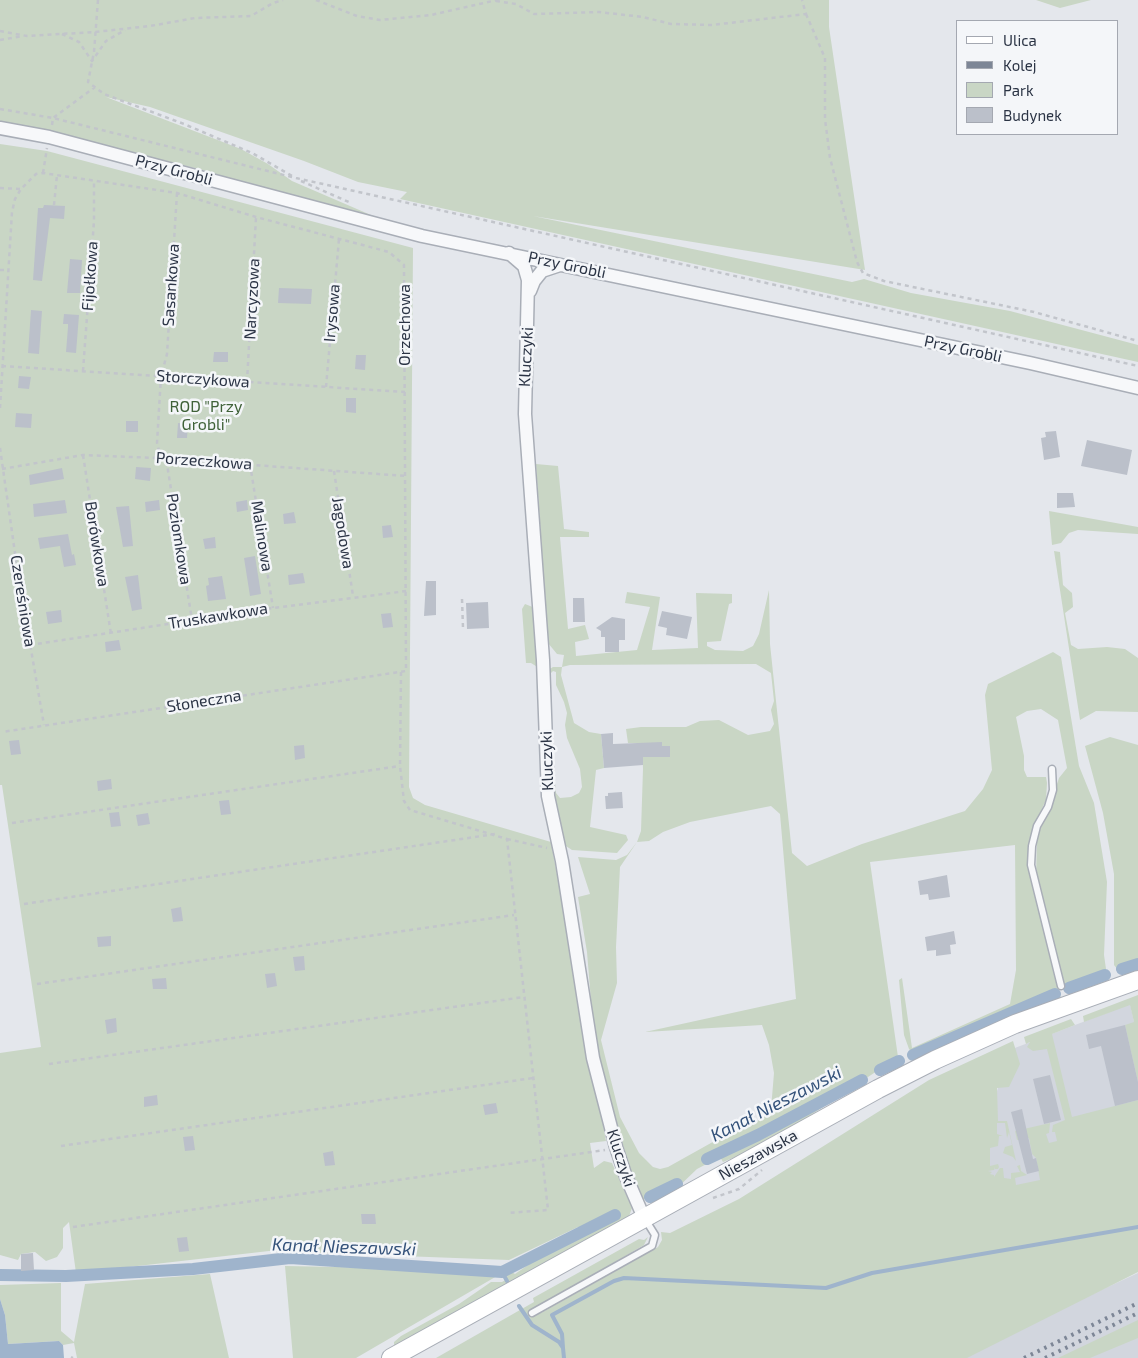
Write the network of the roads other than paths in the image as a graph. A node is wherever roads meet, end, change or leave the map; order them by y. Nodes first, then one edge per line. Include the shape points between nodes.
1 (0, 128) edge
2 (509, 253) junction
3 (563, 264) junction
4 (529, 293) junction
5 (1138, 388) edge
6 (1052, 769) dead end
7 (1138, 980) edge
8 (1061, 986) dead end
9 (644, 1218) junction
10 (532, 1313) dead end
11 (390, 1358) edge

1 - 2 street, Przy Grobli via 49,137 422,236
2 - 3 street, Przy Grobli
2 - 4 street, Kluczyki via 524,266
3 - 4 street, Kluczyki via 542,271
3 - 5 street, Przy Grobli via 1030,362
4 - 9 street, Kluczyki via 525,421 543,660 548,796 560,851 593,1058 616,1147
6 - 8 lane via 1053,790 1037,826 1031,865
7 - 9 main road, Nieszawska via 1015,1024 934,1060
9 - 10 lane via 655,1235 652,1246
9 - 11 main road, Nieszawska

